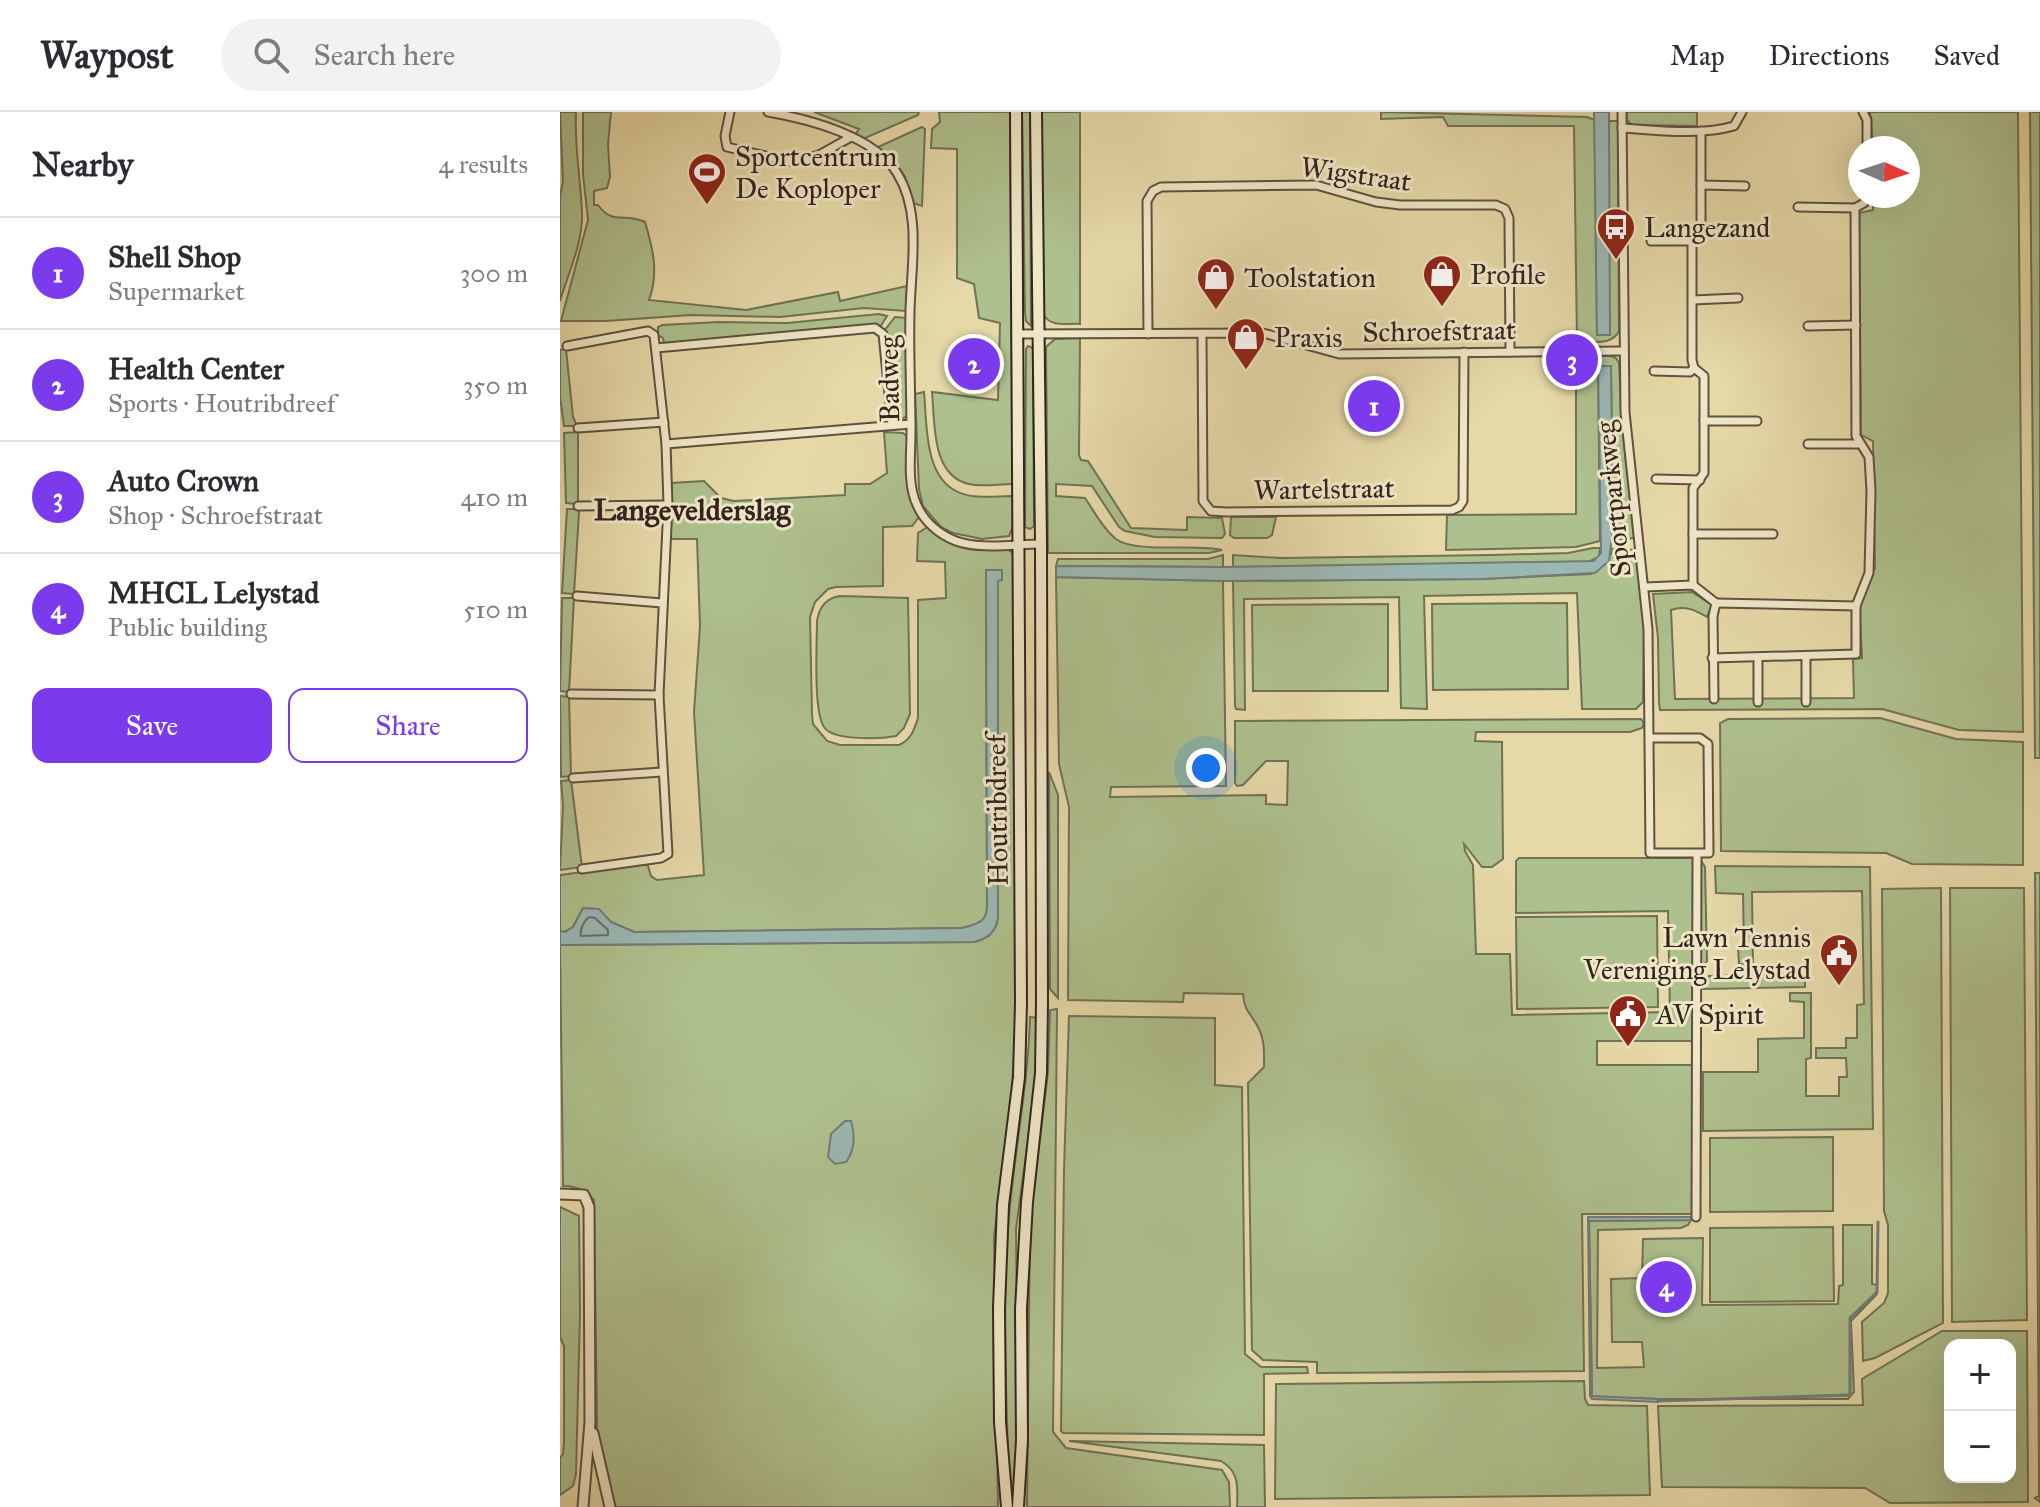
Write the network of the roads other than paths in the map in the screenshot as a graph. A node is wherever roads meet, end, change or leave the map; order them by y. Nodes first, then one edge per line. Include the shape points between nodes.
1 (730, 112) edge
2 (768, 112) edge
3 (1016, 112) edge
4 (1036, 112) edge
5 (1622, 112) edge
6 (1742, 112) edge
7 (1863, 112) edge
8 (1622, 128) junction
9 (1701, 131) junction
10 (1867, 136) edge
11 (851, 137) junction
12 (1701, 185) junction
13 (1745, 186) dead end
14 (1798, 207) dead end
15 (1848, 208) edge
16 (1855, 208) edge
17 (1651, 241) dead end
18 (1696, 241) junction
19 (1738, 298) dead end
20 (1693, 300) junction
21 (1856, 325) junction
22 (1808, 326) dead end
23 (1018, 334) junction
24 (1039, 334) junction
25 (1148, 334) junction
26 (1202, 334) junction
27 (567, 346) dead end
28 (656, 348) junction
29 (1623, 351) junction
30 (1464, 352) junction
31 (1510, 352) junction
32 (1694, 368) junction
33 (1654, 371) dead end
34 (1704, 421) junction
35 (1757, 421) dead end
36 (664, 422) junction
37 (911, 424) junction
38 (892, 425) junction
39 (578, 428) dead end
40 (666, 444) junction
41 (1808, 444) dead end
42 (1860, 444) junction
43 (1656, 479) dead end
44 (1700, 480) junction
45 (668, 505) junction
46 (578, 506) dead end
47 (1693, 534) junction
48 (1773, 534) dead end
49 (1019, 544) junction
50 (1041, 544) junction
51 (1693, 585) junction
52 (1645, 587) junction
53 (577, 596) dead end
54 (662, 603) junction
55 (1716, 603) junction
56 (1856, 606) junction
57 (1758, 657) junction
58 (1712, 658) junction
59 (1806, 658) junction
60 (571, 694) dead end
61 (659, 695) junction
62 (1714, 699) dead end
63 (1758, 702) dead end
64 (1806, 702) dead end
65 (1650, 738) junction
66 (662, 772) junction
67 (573, 778) dead end
68 (1697, 854) junction
69 (582, 869) dead end
70 (560, 1194) edge
71 (1696, 1217) dead end
72 (590, 1422) junction
73 (1021, 1487) junction
74 (583, 1507) edge
75 (610, 1507) edge
76 (1004, 1507) edge
77 (1018, 1507) edge
78 (1024, 1507) edge

1 - 11 street via 727,147 792,162 819,155
2 - 11 street, Badweg
3 - 23 main road, Houtribdreef
4 - 24 main road, Houtribdreef
5 - 8 street, Sportparkweg
6 - 9 street via 1734,126
7 - 10 street
8 - 9 street
8 - 29 street, Sportparkweg
9 - 12 street
11 - 37 street, Badweg via 896,172 910,209
12 - 13 street
12 - 18 street via 1701,231
14 - 15 street
16 - 21 street
17 - 18 street
18 - 20 street
19 - 20 street
20 - 32 street
21 - 22 street
21 - 42 street
23 - 24 street, Schroefstraat
23 - 49 main road, Houtribdreef
24 - 25 street, Schroefstraat
24 - 50 main road, Houtribdreef
25 - 26 street, Schroefstraat
25 - 31 street, Wigstraat via 1147,201 1153,191 1316,185 1376,202 1505,209
26 - 30 street, Schroefstraat via 1263,333 1339,354
26 - 30 street, Wartelstraat via 1203,501 1211,511 1459,507
27 - 28 street via 648,331
28 - 36 street
28 - 38 street via 875,328 883,334
29 - 31 street, Schroefstraat
29 - 52 street, Sportparkweg
30 - 31 street, Schroefstraat
32 - 33 street
32 - 34 street via 1704,376
34 - 35 street
34 - 44 street
36 - 39 street
36 - 40 street
37 - 38 street
37 - 49 street, Badweg via 914,497 924,518 955,541
38 - 40 street
40 - 45 street
41 - 42 street
42 - 56 street via 1869,457 1869,573
43 - 44 street
44 - 47 street via 1693,488
45 - 46 street
45 - 54 street
47 - 48 street
47 - 51 street
49 - 50 street, Badweg
49 - 76 main road, Houtribdreef via 1021,1003 999,1308
50 - 73 main road, Houtribdreef via 1041,1073 1021,1309
51 - 52 street
51 - 55 street
52 - 65 street, Sportparkweg
53 - 54 street
54 - 61 street
55 - 56 street
55 - 58 street
56 - 59 street via 1856,654
57 - 58 street
57 - 59 street
57 - 63 street
58 - 62 street
59 - 64 street
60 - 61 street
61 - 66 street
65 - 68 street, Sportparkweg via 1650,853
65 - 68 street via 1700,738 1708,744 1709,853
66 - 67 street
66 - 69 street via 668,854
68 - 71 street
70 - 72 street via 584,1195 589,1207
72 - 74 street
72 - 75 street
73 - 77 main road, Houtribdreef
73 - 78 main road, Houtribdreef

